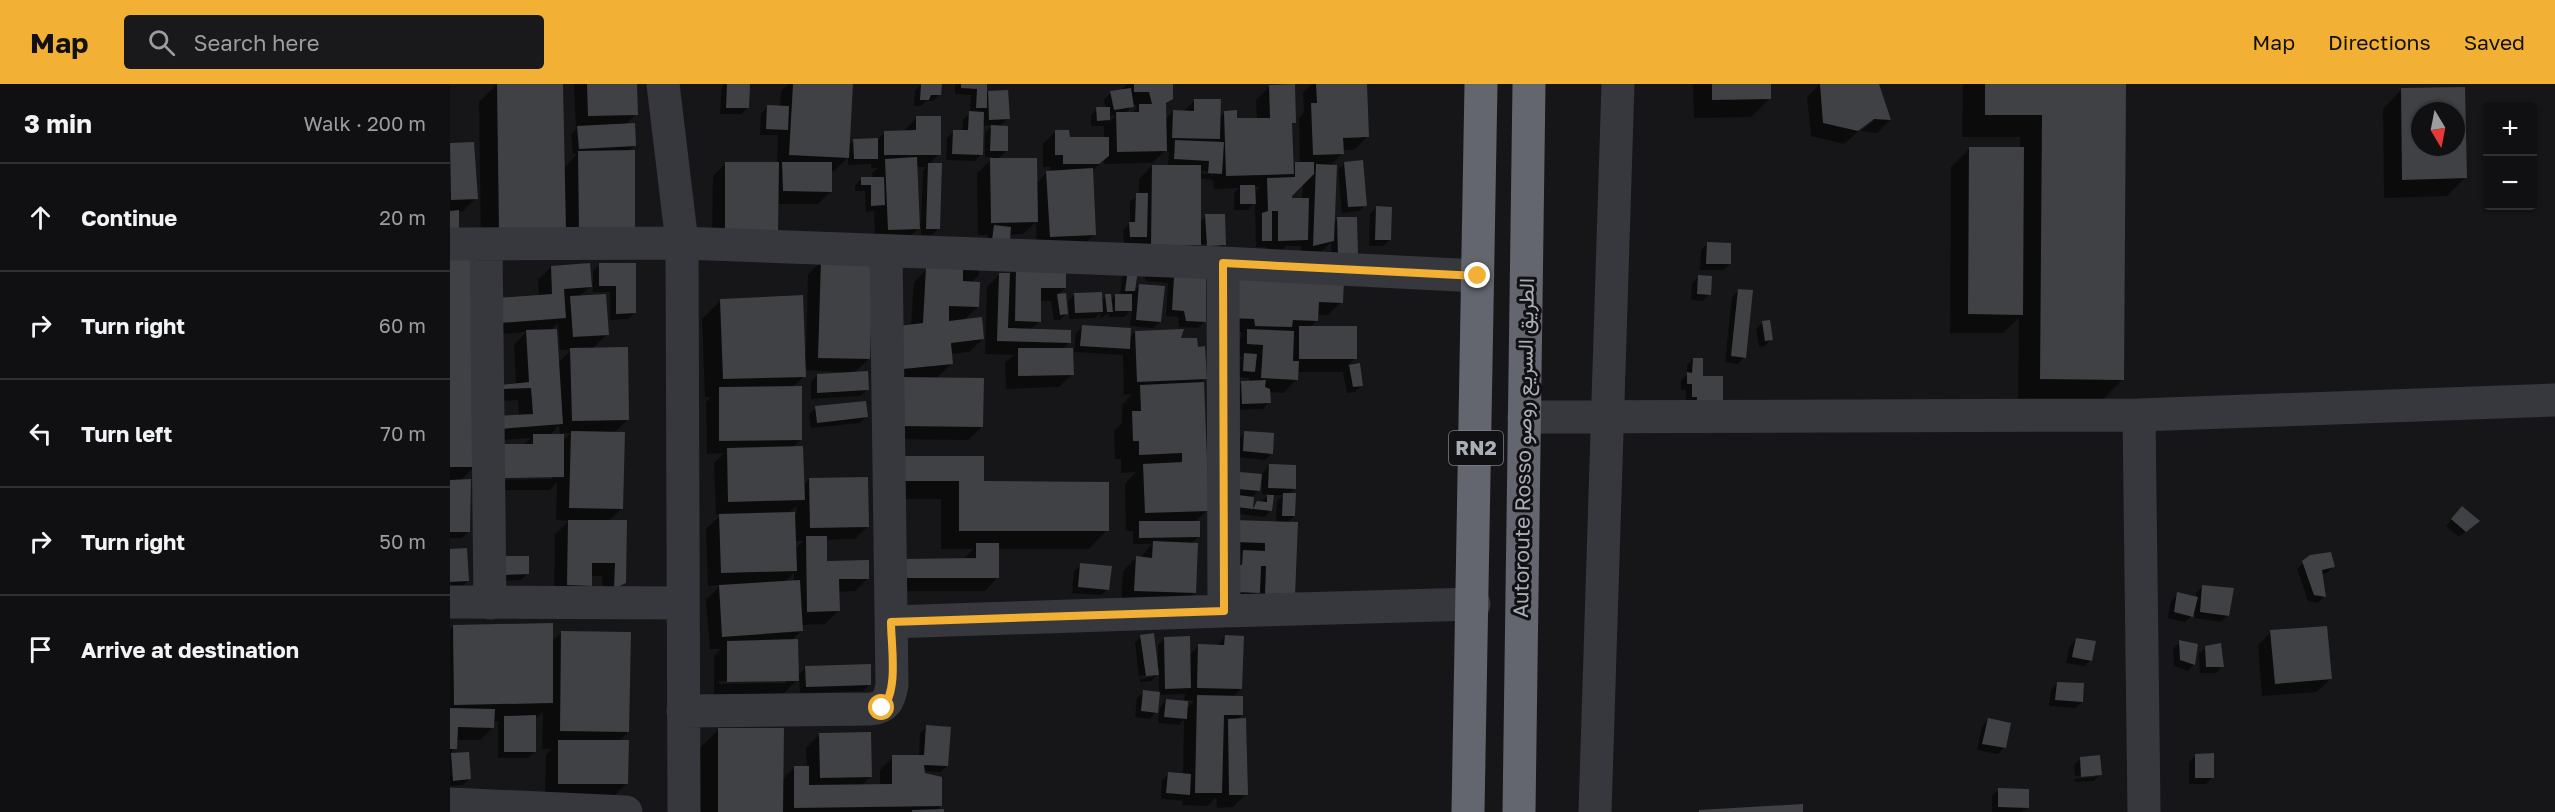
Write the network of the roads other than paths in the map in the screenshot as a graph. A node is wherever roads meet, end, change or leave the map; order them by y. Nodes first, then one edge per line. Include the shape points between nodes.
1 (663, 84) edge
2 (1481, 84) edge
3 (1529, 84) edge
4 (1618, 84) edge
5 (682, 243) junction
6 (450, 244) edge
7 (486, 244) junction
8 (886, 251) junction
9 (1223, 263) junction
10 (1478, 276) junction
11 (2555, 400) edge
12 (2139, 415) junction
13 (1524, 417) junction
14 (1606, 417) junction
15 (450, 602) edge
16 (490, 603) junction
17 (683, 603) junction
18 (1474, 604) junction
19 (1224, 611) junction
20 (891, 622) junction
21 (683, 711) junction
22 (450, 804) edge
23 (626, 812) edge
24 (684, 812) edge
25 (1468, 812) edge
26 (1519, 812) edge
27 (1594, 812) edge
28 (2144, 812) edge

1 - 5 street
2 - 10 highway, RN2
3 - 13 highway, Autoroute Rosso الطريق السريع روصو / RN2
4 - 14 street
5 - 7 street
5 - 8 street
5 - 17 street
6 - 7 street
7 - 16 street
8 - 9 street
8 - 20 street
9 - 10 street
9 - 19 street
10 - 18 highway, RN2
11 - 12 street
12 - 14 street
12 - 28 street
13 - 14 street
13 - 26 highway, Autoroute Rosso الطريق السريع روصو / RN2
14 - 27 street
15 - 16 street
16 - 17 street
17 - 21 street
18 - 19 street
18 - 25 highway, RN2
19 - 20 street
20 - 21 street via 892,685 889,701 882,708
21 - 24 street
22 - 23 street

